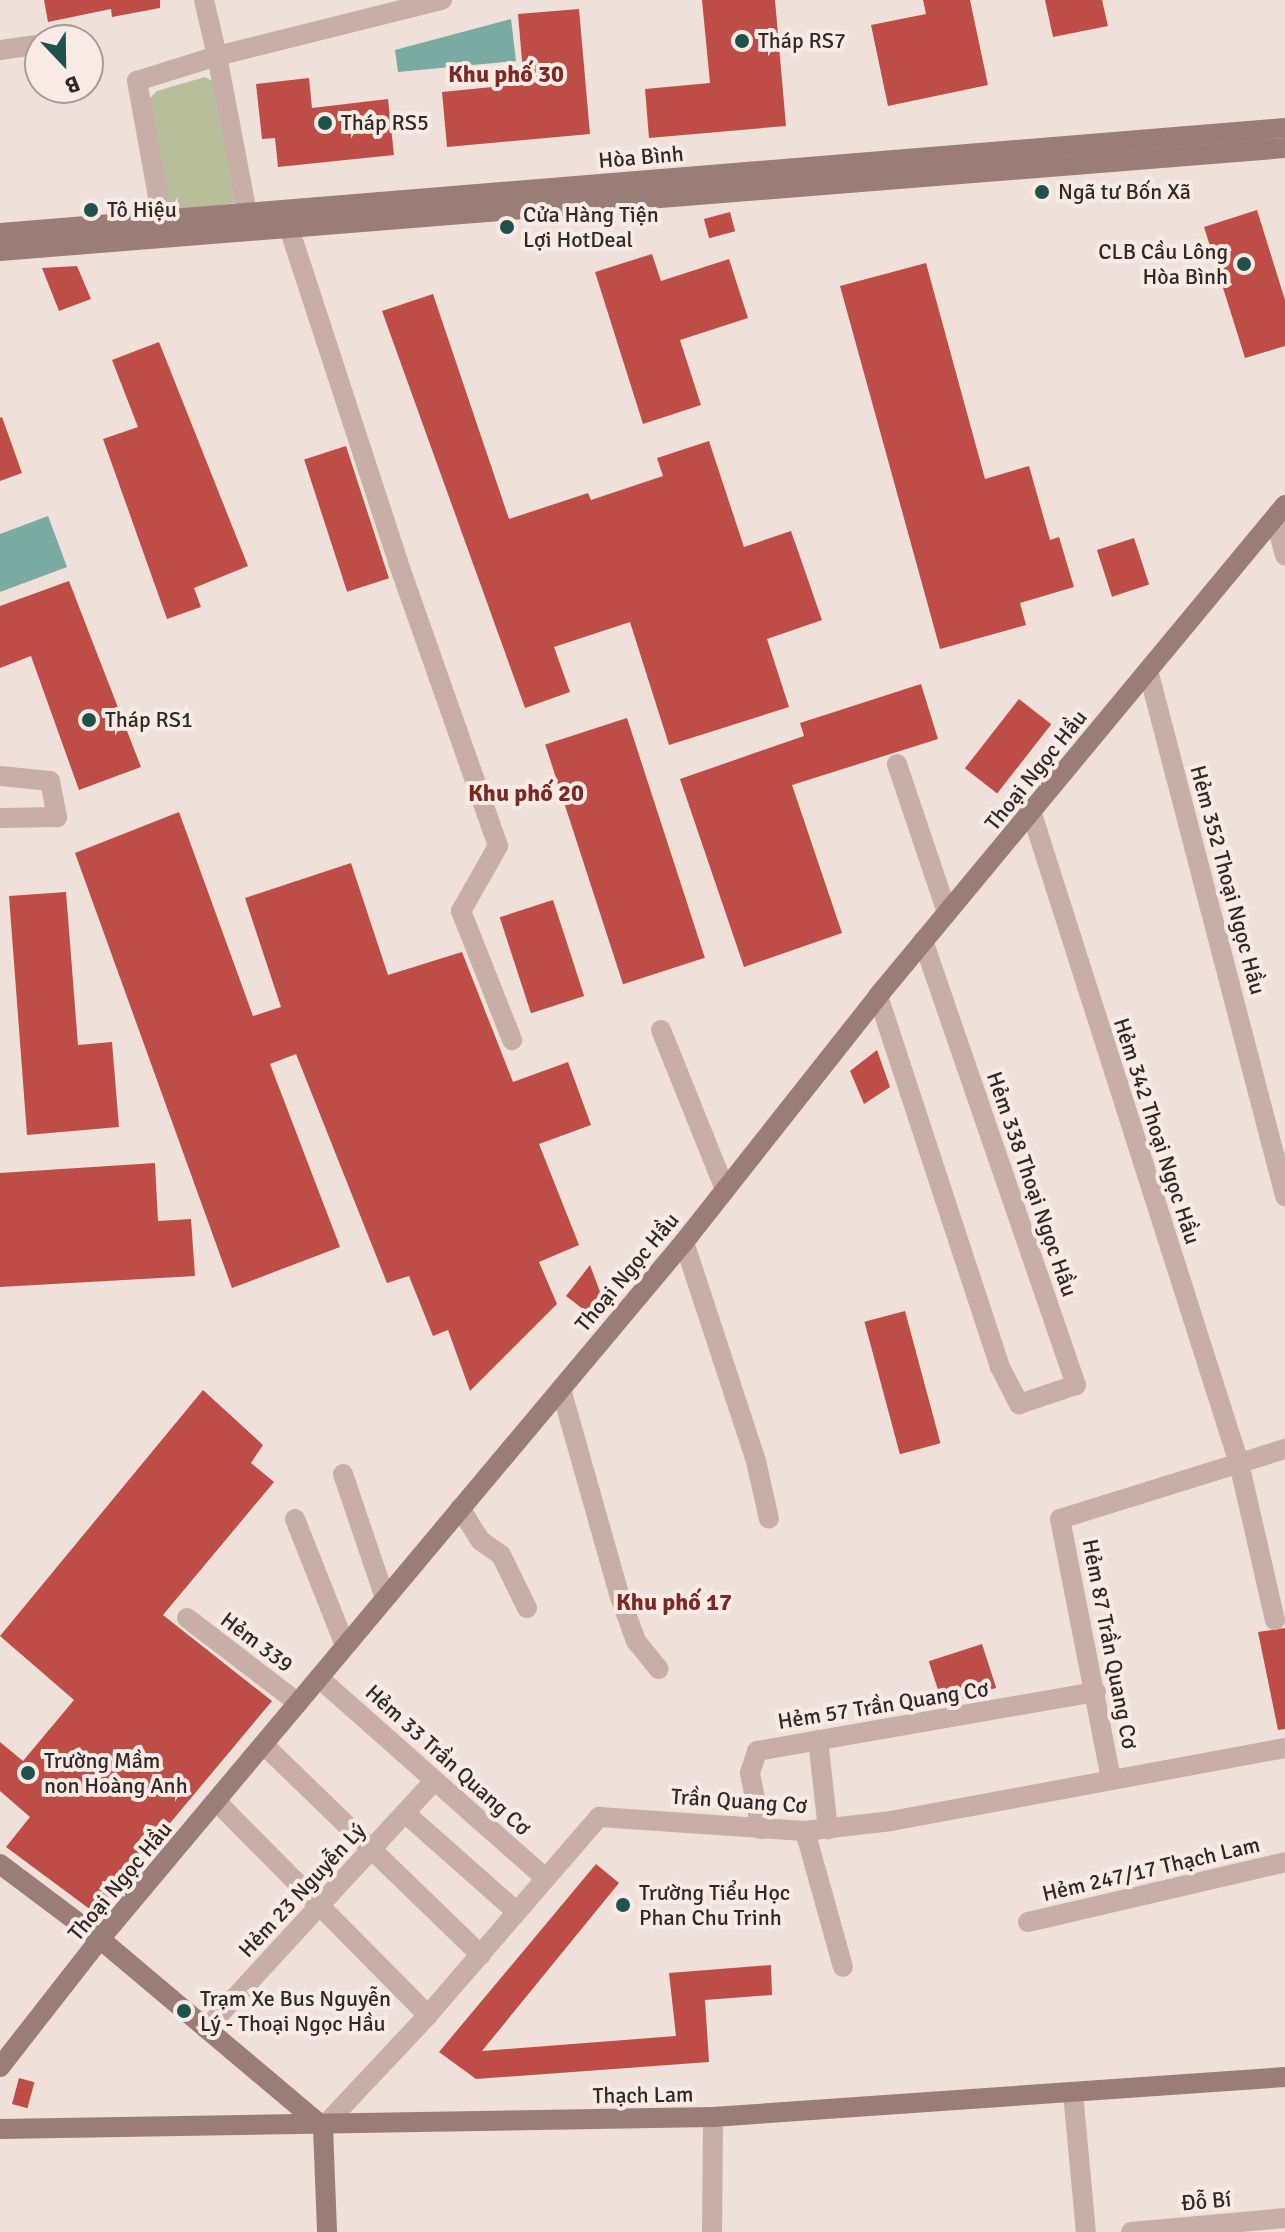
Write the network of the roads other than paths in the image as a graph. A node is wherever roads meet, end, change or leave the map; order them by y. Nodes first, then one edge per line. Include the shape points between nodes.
1 (204, 0) edge
2 (442, 0) edge
3 (24, 47) edge
4 (0, 50) edge
5 (217, 56) junction
6 (1285, 128) edge
7 (1285, 148) edge
8 (804, 178) junction
9 (247, 213) junction
10 (289, 228) junction
11 (164, 229) junction
12 (0, 233) edge
13 (0, 251) edge
14 (1280, 511) edge
15 (1285, 556) edge
16 (1148, 670) junction
17 (897, 764) dead end
18 (0, 776) edge
19 (1032, 814) junction
20 (0, 818) edge
21 (947, 913) junction
22 (923, 941) junction
23 (878, 996) junction
24 (661, 1030) dead end
25 (512, 1040) dead end
26 (725, 1189) junction
27 (1285, 1196) edge
28 (684, 1242) junction
29 (561, 1389) junction
30 (1285, 1449) edge
31 (1239, 1463) junction
32 (343, 1474) dead end
33 (460, 1508) junction
34 (295, 1519) dead end
35 (769, 1519) dead end
36 (385, 1598) junction
37 (527, 1608) dead end
38 (187, 1618) dead end
39 (1275, 1620) dead end
40 (345, 1645) junction
41 (659, 1669) dead end
42 (319, 1678) junction
43 (1096, 1692) junction
44 (298, 1703) junction
45 (818, 1740) junction
46 (264, 1745) junction
47 (1285, 1748) edge
48 (1111, 1779) junction
49 (433, 1782) junction
50 (217, 1802) junction
51 (405, 1813) junction
52 (761, 1829) junction
53 (828, 1829) junction
54 (805, 1831) junction
55 (372, 1850) junction
56 (1285, 1862) edge
57 (0, 1864) edge
58 (545, 1878) junction
59 (321, 1906) junction
60 (517, 1912) junction
61 (1028, 1922) dead end
62 (91, 1940) junction
63 (481, 1955) junction
64 (843, 1967) dead end
65 (428, 2015) junction
66 (206, 2029) junction
67 (0, 2067) edge
68 (1285, 2077) edge
69 (1073, 2093) junction
70 (713, 2117) junction
71 (323, 2127) junction
72 (0, 2129) edge
73 (1285, 2218) edge
74 (327, 2232) edge
75 (712, 2232) edge
76 (1086, 2232) edge
77 (1131, 2232) edge

1 - 5 street
2 - 5 street
3 - 4 street
5 - 9 street
5 - 11 street via 137,81
6 - 8 main road, Hòa Bình
7 - 8 main road, Hòa Bình
8 - 9 main road, Hòa Bình
8 - 10 main road, Hòa Bình
9 - 11 main road, Hòa Bình
10 - 11 main road, Hòa Bình
10 - 25 street via 498,846 461,911
11 - 12 main road, Hòa Bình
11 - 13 main road, Hòa Bình
14 - 15 street
14 - 16 main road, Thoại Ngọc Hầu
16 - 19 main road, Thoại Ngọc Hầu
16 - 27 street, Hẻm 352 Thoại Ngọc Hầu
17 - 21 street
18 - 20 street via 32,775 50,781 57,817
19 - 21 main road, Thoại Ngọc Hầu
19 - 31 street, Hẻm 342 Thoại Ngọc Hầu
21 - 22 main road, Thoại Ngọc Hầu
22 - 23 main road, Thoại Ngọc Hầu
22 - 23 street, Hẻm 338 Thoại Ngọc Hầu via 1076,1385 1019,1404 1000,1367
23 - 26 main road, Thoại Ngọc Hầu
24 - 26 street
26 - 28 main road, Thoại Ngọc Hầu
28 - 29 main road, Thoại Ngọc Hầu
28 - 35 street via 756,1461
29 - 33 main road, Thoại Ngọc Hầu
29 - 41 street via 620,1597 636,1641
30 - 31 street
31 - 39 street, Hẻm 342 Thoại Ngọc Hầu
31 - 43 street, Hẻm 87 Trần Quang Cơ via 1060,1519
32 - 36 street
33 - 36 main road, Thoại Ngọc Hầu
33 - 37 street via 481,1541 501,1555
34 - 40 street
36 - 40 main road, Thoại Ngọc Hầu
38 - 44 street, Hẻm 339
40 - 42 main road, Thoại Ngọc Hầu
42 - 44 main road, Thoại Ngọc Hầu
42 - 49 street, Hẻm 33 Trần Quang Cơ
43 - 45 street, Hẻm 57 Trần Quang Cơ
43 - 48 street, Hẻm 87 Trần Quang Cơ
44 - 46 main road, Thoại Ngọc Hầu
45 - 52 street, Hẻm 57 Trần Quang Cơ via 764,1749 751,1757
45 - 53 street
46 - 50 main road, Thoại Ngọc Hầu
46 - 55 street
47 - 48 street, Trần Quang Cơ
48 - 53 street, Trần Quang Cơ
49 - 51 street, Hẻm 23 Nguyễn Lý
49 - 58 street, Hẻm 33 Trần Quang Cơ
50 - 59 street
50 - 62 main road, Thoại Ngọc Hầu
51 - 55 street, Hẻm 23 Nguyễn Lý
51 - 60 street
52 - 54 street, Trần Quang Cơ
52 - 58 street, Trần Quang Cơ via 599,1817
53 - 54 street, Trần Quang Cơ
54 - 64 street
55 - 59 street, Hẻm 23 Nguyễn Lý
55 - 63 street
56 - 61 street, Hẻm 247/17 Thạch Lam
57 - 62 main road
58 - 60 street, Trần Quang Cơ
59 - 65 street
59 - 66 street, Hẻm 23 Nguyễn Lý
60 - 63 street, Trần Quang Cơ
62 - 66 main road
62 - 67 main road, Thoại Ngọc Hầu
63 - 65 street, Trần Quang Cơ
65 - 71 street, Trần Quang Cơ
66 - 71 main road
68 - 69 main road, Thạch Lam
69 - 70 main road, Thạch Lam
69 - 76 street
70 - 71 main road, Thạch Lam
70 - 75 street
71 - 72 main road, Thạch Lam
71 - 74 main road
73 - 77 street, Đỗ Bí

